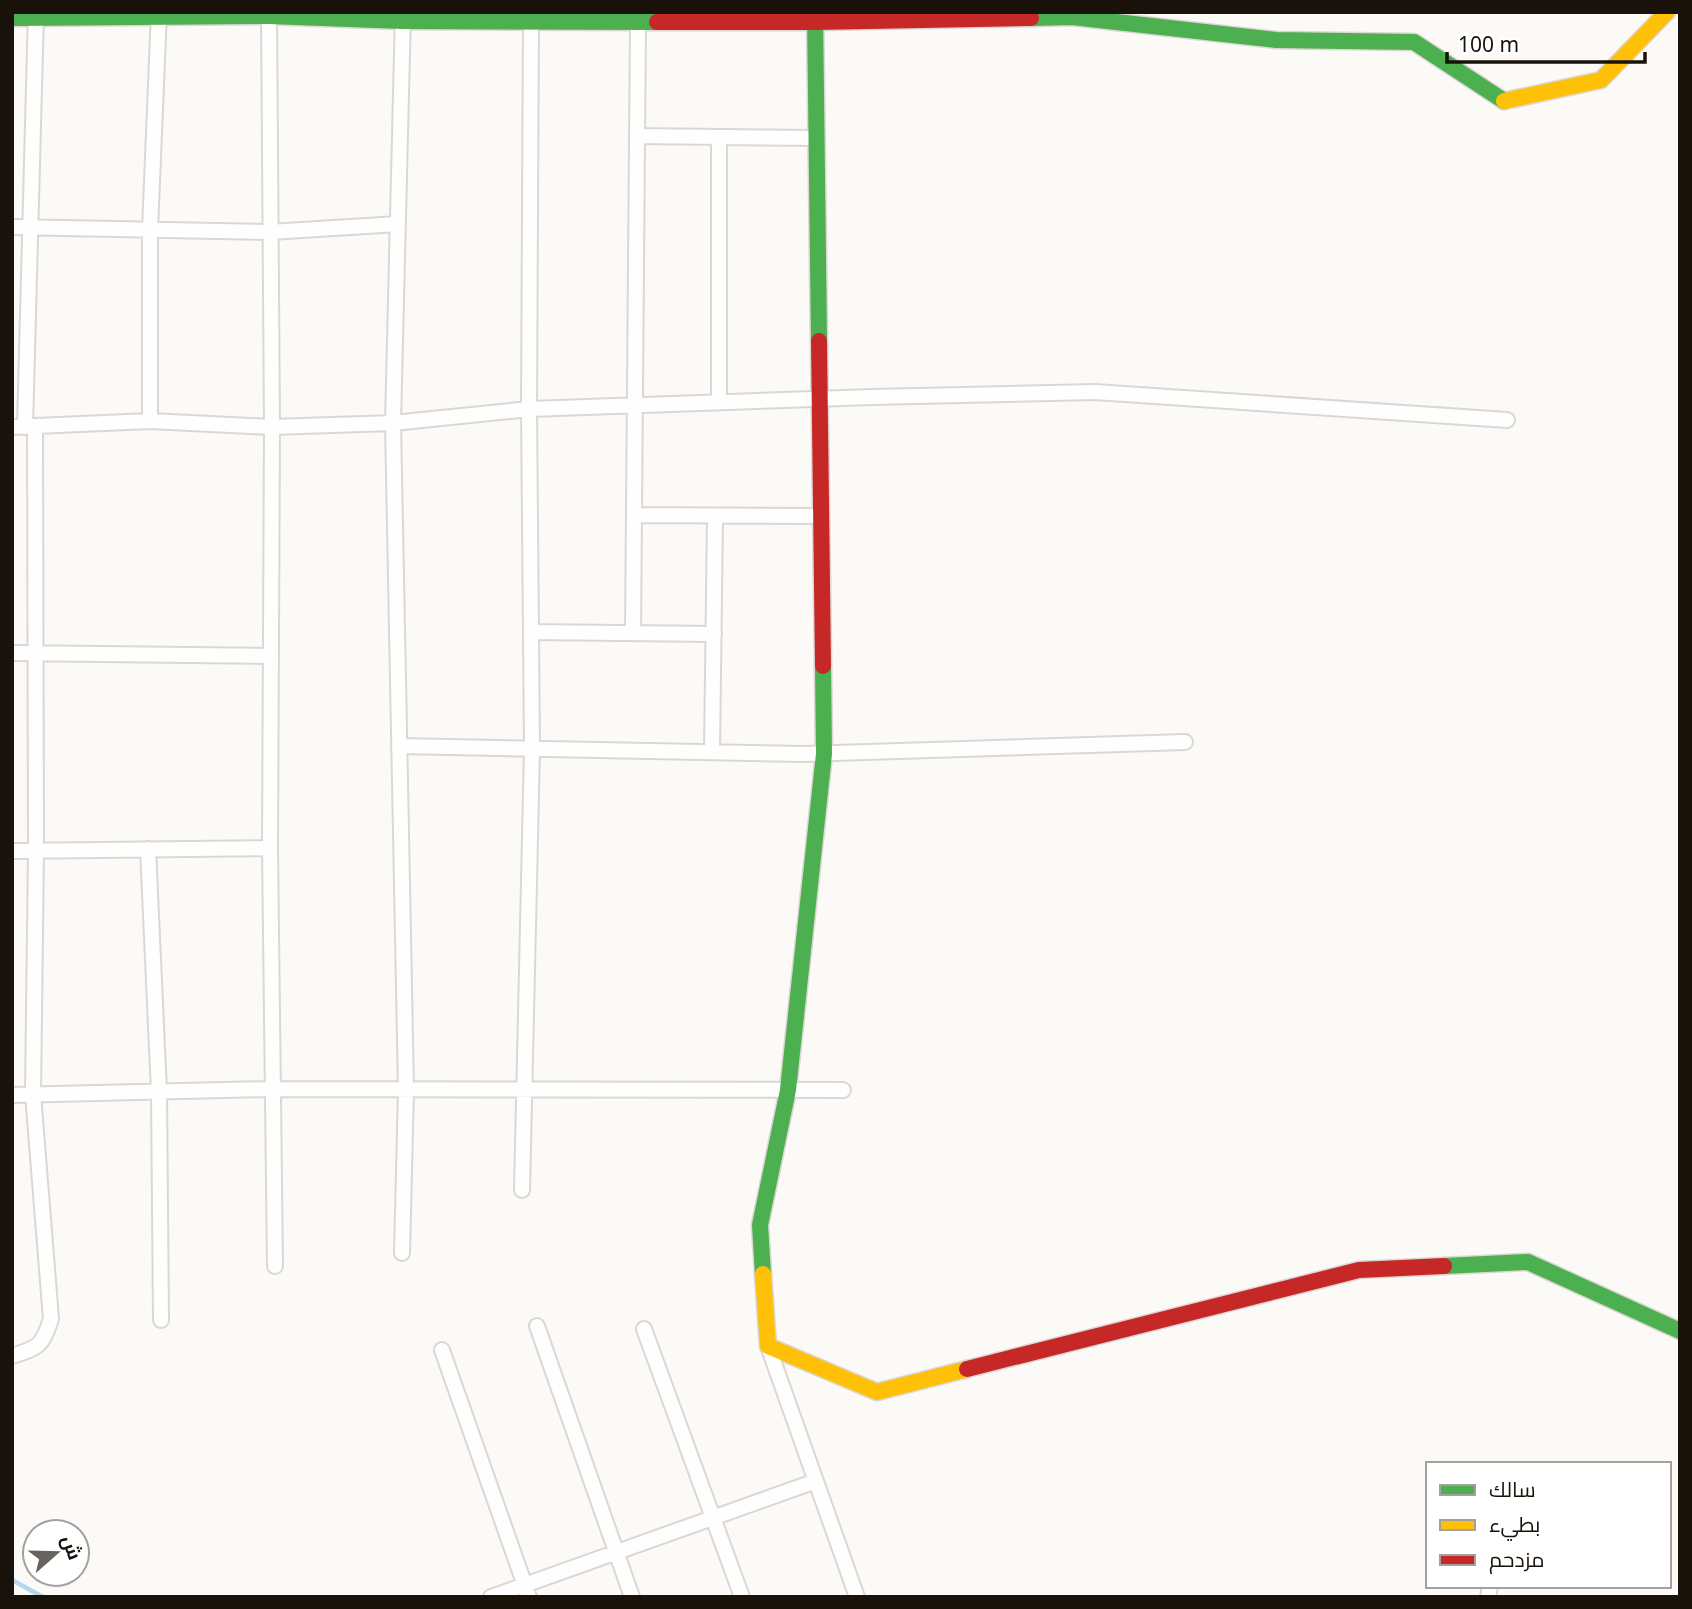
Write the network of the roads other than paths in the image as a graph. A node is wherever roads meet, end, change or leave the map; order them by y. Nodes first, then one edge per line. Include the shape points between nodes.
1 (1667, 12) edge
2 (269, 14) edge
3 (36, 15) edge
4 (160, 15) edge
5 (403, 16) edge
6 (531, 17) edge
7 (713, 17) edge
8 (815, 17) edge
9 (12, 18) edge
10 (638, 22) junction
11 (637, 136) junction
12 (719, 137) junction
13 (817, 138) junction
14 (398, 224) junction
15 (12, 228) edge
16 (30, 228) junction
17 (150, 230) junction
18 (270, 232) junction
19 (820, 399) junction
20 (719, 402) junction
21 (635, 405) junction
22 (529, 409) junction
23 (1507, 420) dead end
24 (150, 421) junction
25 (393, 423) junction
26 (271, 426) junction
27 (24, 427) edge
28 (634, 515) junction
29 (715, 516) junction
30 (821, 516) junction
31 (531, 632) junction
32 (632, 633) junction
33 (714, 634) junction
34 (12, 653) edge
35 (36, 653) junction
36 (270, 656) junction
37 (1185, 742) dead end
38 (399, 746) junction
39 (532, 749) junction
40 (712, 752) junction
41 (824, 754) junction
42 (270, 848) junction
43 (148, 849) junction
44 (12, 850) edge
45 (36, 850) junction
46 (272, 1089) junction
47 (406, 1089) junction
48 (524, 1090) junction
49 (788, 1090) junction
50 (843, 1090) dead end
51 (159, 1091) junction
52 (33, 1094) junction
53 (12, 1095) edge
54 (522, 1190) dead end
55 (402, 1253) dead end
56 (275, 1266) dead end
57 (161, 1320) dead end
58 (537, 1326) dead end
59 (644, 1329) dead end
60 (1680, 1331) edge
61 (768, 1346) junction
62 (442, 1350) dead end
63 (12, 1356) edge
64 (816, 1481) junction
65 (714, 1517) junction
66 (615, 1552) junction
67 (527, 1591) edge
68 (491, 1597) edge
69 (632, 1597) edge
70 (742, 1597) edge
71 (857, 1597) edge

1 - 8 street via 1601,80 1506,102 1414,42 1276,40 1072,17
2 - 4 street
2 - 5 street
2 - 18 street
3 - 4 street
3 - 9 street
3 - 16 street
4 - 17 street
5 - 6 street
5 - 14 street
6 - 10 street
6 - 22 street
7 - 8 street
7 - 10 street
8 - 13 street
10 - 11 street
11 - 12 street
11 - 21 street
12 - 13 street
12 - 20 street
13 - 19 street
14 - 18 street
14 - 25 street
15 - 16 street
16 - 17 street
16 - 27 street
17 - 18 street
17 - 24 street
18 - 26 street
19 - 20 street
19 - 23 street via 1095,392
19 - 30 street
20 - 21 street
21 - 22 street
21 - 28 street
22 - 25 street
22 - 31 street
24 - 26 street
24 - 27 street
25 - 26 street
25 - 38 street
26 - 36 street
27 - 35 street
28 - 29 street
28 - 32 street
29 - 30 street
29 - 33 street
30 - 41 street
31 - 32 street
31 - 39 street
32 - 33 street
33 - 40 street
34 - 35 street
35 - 36 street
35 - 45 street
36 - 42 street
37 - 41 street
38 - 39 street
38 - 47 street
39 - 40 street
39 - 48 street
40 - 41 street
41 - 49 street
42 - 43 street
42 - 46 street
43 - 45 street
43 - 51 street
44 - 45 street
45 - 52 street
46 - 47 street
46 - 51 street
46 - 56 street
47 - 48 street
47 - 55 street
48 - 49 street
48 - 54 street
49 - 50 street
49 - 61 street via 760,1225
51 - 52 street
51 - 57 street
52 - 53 street
52 - 63 street via 51,1319 44,1340
58 - 66 street
59 - 65 street
60 - 61 street via 1528,1262 1359,1270 877,1392
61 - 64 street
62 - 67 street
64 - 65 street
64 - 71 street
65 - 66 street
65 - 70 street
66 - 67 street
66 - 69 street
67 - 68 street

